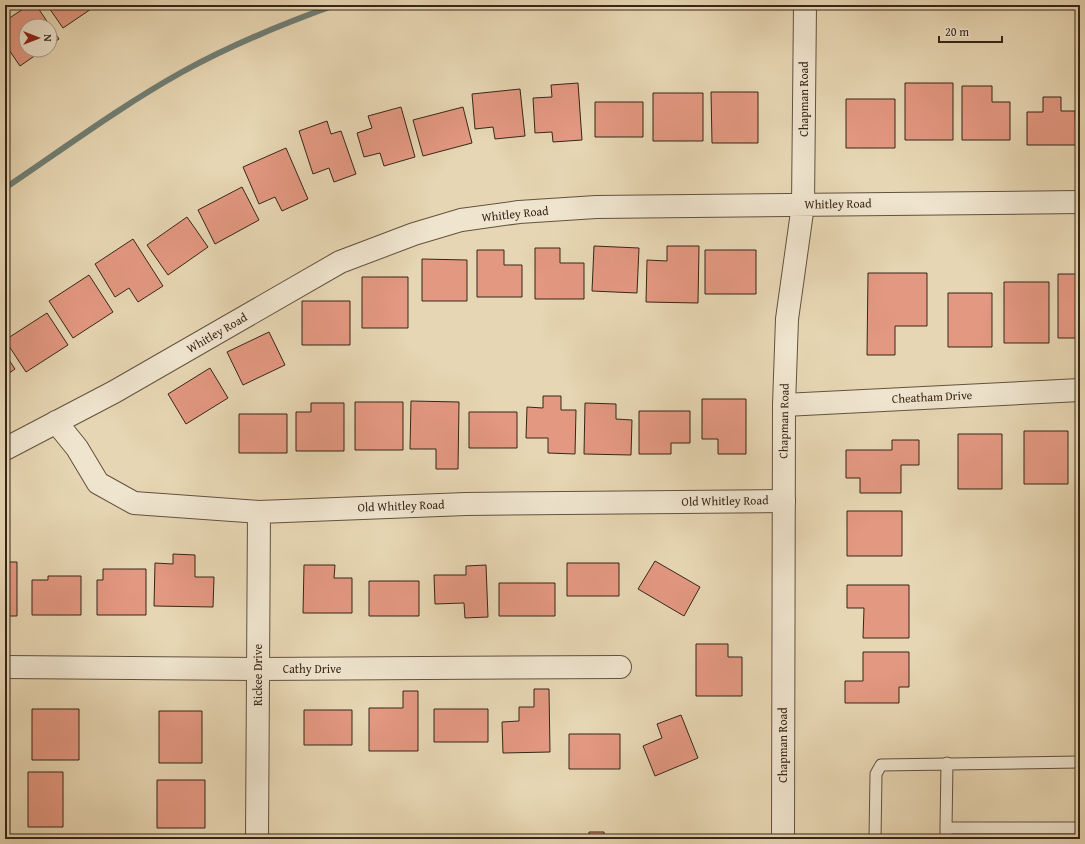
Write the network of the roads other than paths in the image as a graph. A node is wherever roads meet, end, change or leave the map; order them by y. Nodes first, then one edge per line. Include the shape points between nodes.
1 (805, 5) edge
2 (1080, 202) edge
3 (803, 205) junction
4 (1080, 390) edge
5 (784, 405) junction
6 (56, 422) junction
7 (5, 449) edge
8 (784, 500) junction
9 (259, 512) junction
10 (5, 667) edge
11 (620, 667) dead end
12 (258, 669) junction
13 (1080, 762) edge
14 (947, 763) junction
15 (1080, 828) edge
16 (946, 834) edge
17 (257, 839) edge
18 (783, 839) edge
19 (875, 839) edge

1 - 3 street, Chapman Road
2 - 3 street, Whitley Road
3 - 5 street, Chapman Road via 787,319
3 - 6 street, Whitley Road via 596,207 519,212 461,220 420,232 340,262 114,392
4 - 5 street, Cheatham Drive
5 - 8 street, Chapman Road
6 - 7 street, Whitley Road
6 - 9 street, Old Whitley Road via 77,448 98,483 134,503
8 - 9 street, Old Whitley Road via 466,504
8 - 18 street, Chapman Road
9 - 12 street, Rickee Drive
10 - 12 street, Cathy Drive
11 - 12 street, Cathy Drive
12 - 17 street, Rickee Drive
13 - 14 lane
14 - 16 lane
14 - 19 lane via 881,765 876,774
15 - 16 lane

